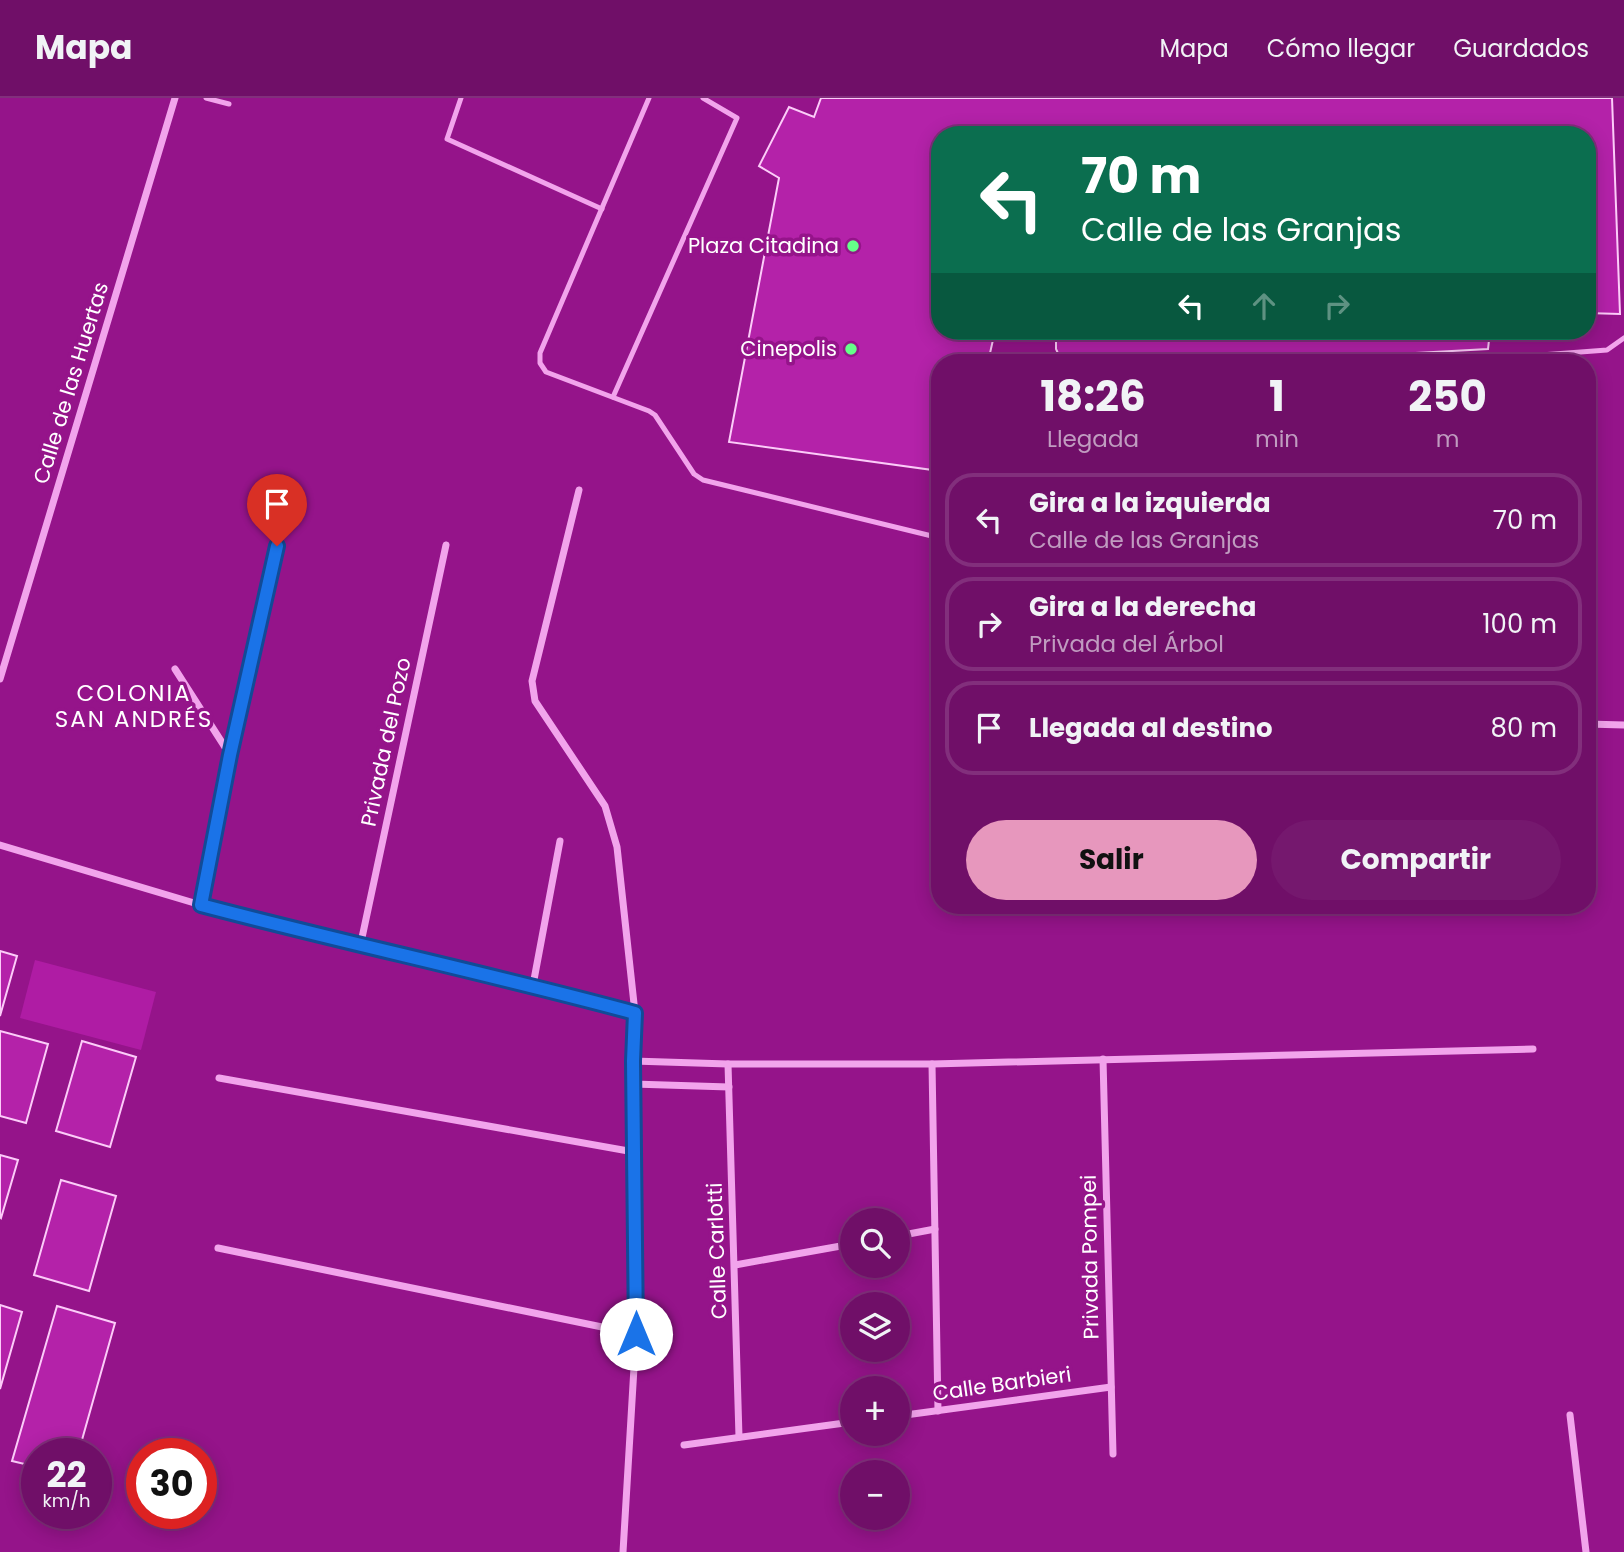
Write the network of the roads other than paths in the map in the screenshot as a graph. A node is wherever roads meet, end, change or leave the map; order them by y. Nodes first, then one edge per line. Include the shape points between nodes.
1 (175, 98) edge
2 (206, 98) edge
3 (461, 98) edge
4 (649, 98) edge
5 (703, 98) edge
6 (229, 104) dead end
7 (601, 209) junction
8 (1624, 338) edge
9 (1554, 354) edge
10 (613, 397) junction
11 (579, 490) dead end
12 (289, 494) dead end
13 (931, 536) edge
14 (446, 545) dead end
15 (175, 669) dead end
16 (0, 679) edge
17 (1596, 724) edge
18 (1624, 725) edge
19 (230, 755) junction
20 (560, 841) dead end
21 (0, 845) edge
22 (201, 905) junction
23 (360, 947) junction
24 (533, 985) junction
25 (635, 1013) junction
26 (1533, 1049) dead end
27 (1103, 1059) junction
28 (633, 1061) junction
29 (729, 1064) junction
30 (932, 1064) junction
31 (219, 1078) dead end
32 (633, 1084) junction
33 (729, 1087) junction
34 (634, 1152) junction
35 (935, 1229) junction
36 (910, 1234) edge
37 (840, 1246) edge
38 (218, 1248) dead end
39 (735, 1265) junction
40 (636, 1334) junction
41 (1111, 1387) junction
42 (938, 1411) junction
43 (910, 1414) edge
44 (1570, 1415) dead end
45 (840, 1424) edge
46 (739, 1437) junction
47 (684, 1445) dead end
48 (1113, 1454) dead end
49 (623, 1552) edge
50 (1586, 1552) edge

1 - 16 street, Calle de las Huertas
2 - 6 lane
3 - 7 lane via 447,139
4 - 7 lane
5 - 10 lane via 737,118
7 - 10 lane via 540,353 540,363 546,372
8 - 9 lane via 1607,350
10 - 13 lane via 655,415 694,474 703,480
11 - 25 street via 532,681 535,701 605,806 617,847
12 - 19 street
14 - 23 street, Privada del Pozo
15 - 19 street
17 - 18 street
19 - 22 street
20 - 24 street
21 - 22 street
22 - 23 street
23 - 24 street
24 - 25 street
25 - 28 street
26 - 27 street
27 - 30 street
27 - 41 street, Privada Pompei
28 - 29 street
28 - 32 street
29 - 30 street
29 - 33 street, Calle Carlotti
30 - 35 street
31 - 34 street
32 - 33 street
32 - 34 street
33 - 39 street, Calle Carlotti
34 - 40 street
35 - 36 street
35 - 42 street
37 - 39 street
38 - 40 street
39 - 46 street, Calle Carlotti
40 - 49 street
41 - 42 street, Calle Barbieri
41 - 48 street, Privada Pompei
42 - 43 street, Calle Barbieri
44 - 50 street
45 - 46 street
46 - 47 street

